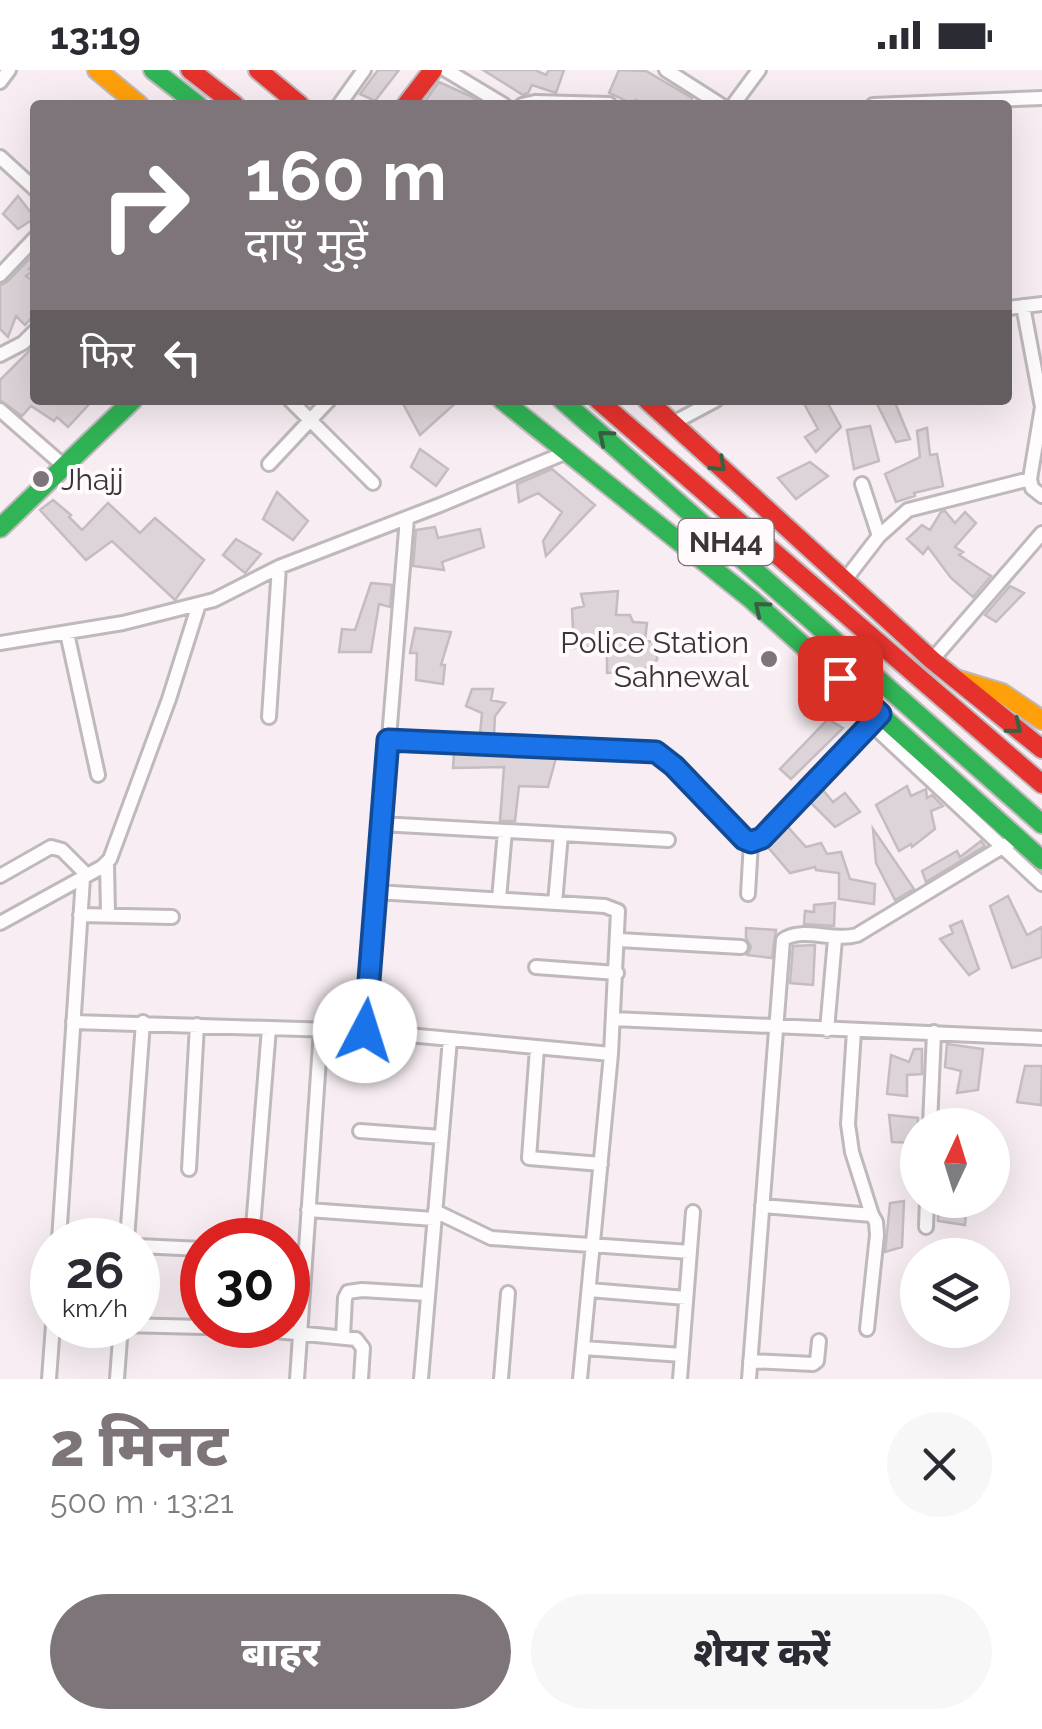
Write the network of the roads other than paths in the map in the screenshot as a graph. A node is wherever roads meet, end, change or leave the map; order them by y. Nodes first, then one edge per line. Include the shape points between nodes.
1 (9, 70) edge
2 (97, 70) edge
3 (153, 70) edge
4 (190, 70) edge
5 (258, 70) edge
6 (364, 70) edge
7 (666, 70) edge
8 (759, 70) edge
9 (435, 71) edge
10 (0, 82) edge
11 (1042, 98) edge
12 (133, 100) edge
13 (192, 100) edge
14 (228, 100) edge
15 (294, 100) edge
16 (343, 100) edge
17 (410, 100) edge
18 (494, 100) edge
19 (713, 100) edge
20 (736, 100) edge
21 (994, 100) edge
22 (0, 157) edge
23 (30, 184) edge
24 (30, 243) edge
25 (0, 275) edge
26 (1042, 304) edge
27 (1023, 306) junction
28 (1012, 307) edge
29 (30, 336) edge
30 (0, 355) edge
31 (128, 405) edge
32 (295, 405) edge
33 (324, 405) edge
34 (508, 405) edge
35 (568, 405) edge
36 (604, 405) edge
37 (652, 405) edge
38 (706, 405) edge
39 (0, 410) edge
40 (310, 420) junction
41 (673, 422) junction
42 (567, 452) junction
43 (268, 464) dead end
44 (64, 466) junction
45 (1030, 479) junction
46 (374, 483) dead end
47 (862, 484) dead end
48 (1042, 496) edge
49 (407, 518) junction
50 (0, 528) edge
51 (1042, 532) edge
52 (878, 536) junction
53 (278, 567) junction
54 (845, 580) junction
55 (199, 604) junction
56 (66, 632) junction
57 (0, 644) edge
58 (932, 660) junction
59 (955, 678) junction
60 (269, 717) dead end
61 (875, 719) junction
62 (1042, 720) edge
63 (388, 740) junction
64 (1042, 749) edge
65 (98, 775) dead end
66 (1042, 784) edge
67 (381, 824) junction
68 (1042, 824) edge
69 (505, 831) junction
70 (560, 834) junction
71 (668, 840) dead end
72 (751, 842) junction
73 (1009, 843) junction
74 (107, 864) junction
75 (1040, 872) edge
76 (0, 876) edge
77 (85, 876) junction
78 (376, 892) junction
79 (748, 894) dead end
80 (499, 900) junction
81 (556, 903) junction
82 (80, 914) junction
83 (108, 916) junction
84 (172, 918) dead end
85 (0, 924) edge
86 (834, 939) junction
87 (618, 940) junction
88 (741, 947) dead end
89 (536, 967) dead end
90 (616, 973) junction
91 (614, 1019) junction
92 (73, 1022) junction
93 (143, 1022) junction
94 (197, 1024) junction
95 (775, 1026) junction
96 (269, 1028) junction
97 (321, 1030) junction
98 (827, 1030) junction
99 (365, 1031) junction
100 (854, 1031) junction
101 (934, 1032) junction
102 (1042, 1038) edge
103 (450, 1039) junction
104 (536, 1048) junction
105 (611, 1054) junction
106 (931, 1108) edge
107 (360, 1132) dead end
108 (441, 1137) junction
109 (602, 1164) junction
110 (189, 1168) dead end
111 (762, 1206) junction
112 (308, 1210) junction
113 (693, 1212) dead end
114 (434, 1215) junction
115 (872, 1216) junction
116 (60, 1218) edge
117 (129, 1218) edge
118 (254, 1218) edge
119 (307, 1218) edge
120 (926, 1218) edge
121 (926, 1226) dead end
122 (594, 1244) junction
123 (690, 1252) junction
124 (590, 1290) junction
125 (428, 1294) junction
126 (508, 1294) dead end
127 (686, 1298) junction
128 (868, 1329) dead end
129 (310, 1335) edge
130 (343, 1337) junction
131 (819, 1341) dead end
132 (52, 1348) edge
133 (119, 1348) edge
134 (299, 1348) edge
135 (584, 1348) junction
136 (682, 1356) junction
137 (750, 1361) junction
138 (50, 1379) edge
139 (116, 1379) edge
140 (297, 1379) edge
141 (361, 1379) edge
142 (421, 1379) edge
143 (501, 1379) edge
144 (580, 1379) edge
145 (680, 1379) edge
146 (749, 1379) edge

1 - 10 street
2 - 12 main road
3 - 13 main road
4 - 14 main road
5 - 15 main road
6 - 16 street
7 - 19 street
8 - 20 street
9 - 17 main road
9 - 18 street
11 - 21 street
22 - 23 street
24 - 25 street
26 - 27 street
27 - 28 street
27 - 45 street via 1042,408
29 - 30 street
31 - 44 main road
32 - 40 street
33 - 40 street
34 - 42 main road
68 -> 35 main road, NH44
36 - 66 main road, NH44
37 - 41 main road
38 - 41 street
39 - 44 street
40 - 43 street
40 - 46 street
41 -> 54 main road
42 - 49 street
61 -> 42 main road via 751,599
44 - 50 main road
45 - 48 street
45 - 52 street via 923,504
47 - 52 street
49 - 53 street
49 - 63 street
51 - 58 street
52 - 54 street
53 - 55 street
53 - 60 street
54 - 58 main road
55 - 56 street
55 - 74 street
56 - 57 street
56 - 65 street
58 - 59 main road
59 - 62 main road via 1007,693
59 -> 64 main road
61 - 72 street
61 - 73 main road
63 - 67 street
63 - 72 street via 656,752
67 - 69 street
67 - 78 street
69 - 70 street
69 - 80 street
70 - 71 street
70 - 81 street
72 - 79 street
73 - 75 main road
73 - 86 street via 867,930
74 - 77 street
74 - 83 street
76 - 77 street via 51,847
77 - 82 street
77 - 85 street
78 - 80 street
78 - 99 street
80 - 81 street
81 - 87 street via 616,908
82 - 83 street
82 - 92 street
83 - 84 street
86 - 95 street via 785,937
86 - 98 street
87 - 88 street
87 - 90 street
89 - 90 street
90 - 91 street
91 - 95 street
91 - 105 street
92 - 93 street
92 - 116 street
93 - 94 street
93 - 117 street
94 - 96 street
94 - 110 street
95 - 98 street
95 - 111 street
96 - 97 street
96 - 118 street
97 - 99 street
97 - 112 street
98 - 100 street
99 - 103 street
100 - 101 street
100 - 115 street via 848,1124
101 - 102 street
101 - 106 street
103 - 104 street
103 - 108 street
104 - 105 street
104 - 109 street via 528,1157
105 - 109 street
107 - 108 street
108 - 114 street
109 - 122 street
111 - 115 street
111 - 137 street
112 - 114 street
112 - 119 street
113 - 123 street
114 - 122 street via 491,1238
114 - 125 street
115 - 128 street via 877,1235
120 - 121 street
122 - 123 street
122 - 124 street
123 - 127 street
124 - 127 street
124 - 135 street
125 - 130 street via 348,1292
125 - 142 street
126 - 143 street
127 - 136 street
129 - 130 street
130 - 141 street via 362,1345
131 - 137 street via 814,1364
132 - 138 street
133 - 139 street
134 - 140 street
135 - 136 street
135 - 144 street
136 - 145 street
137 - 146 street

